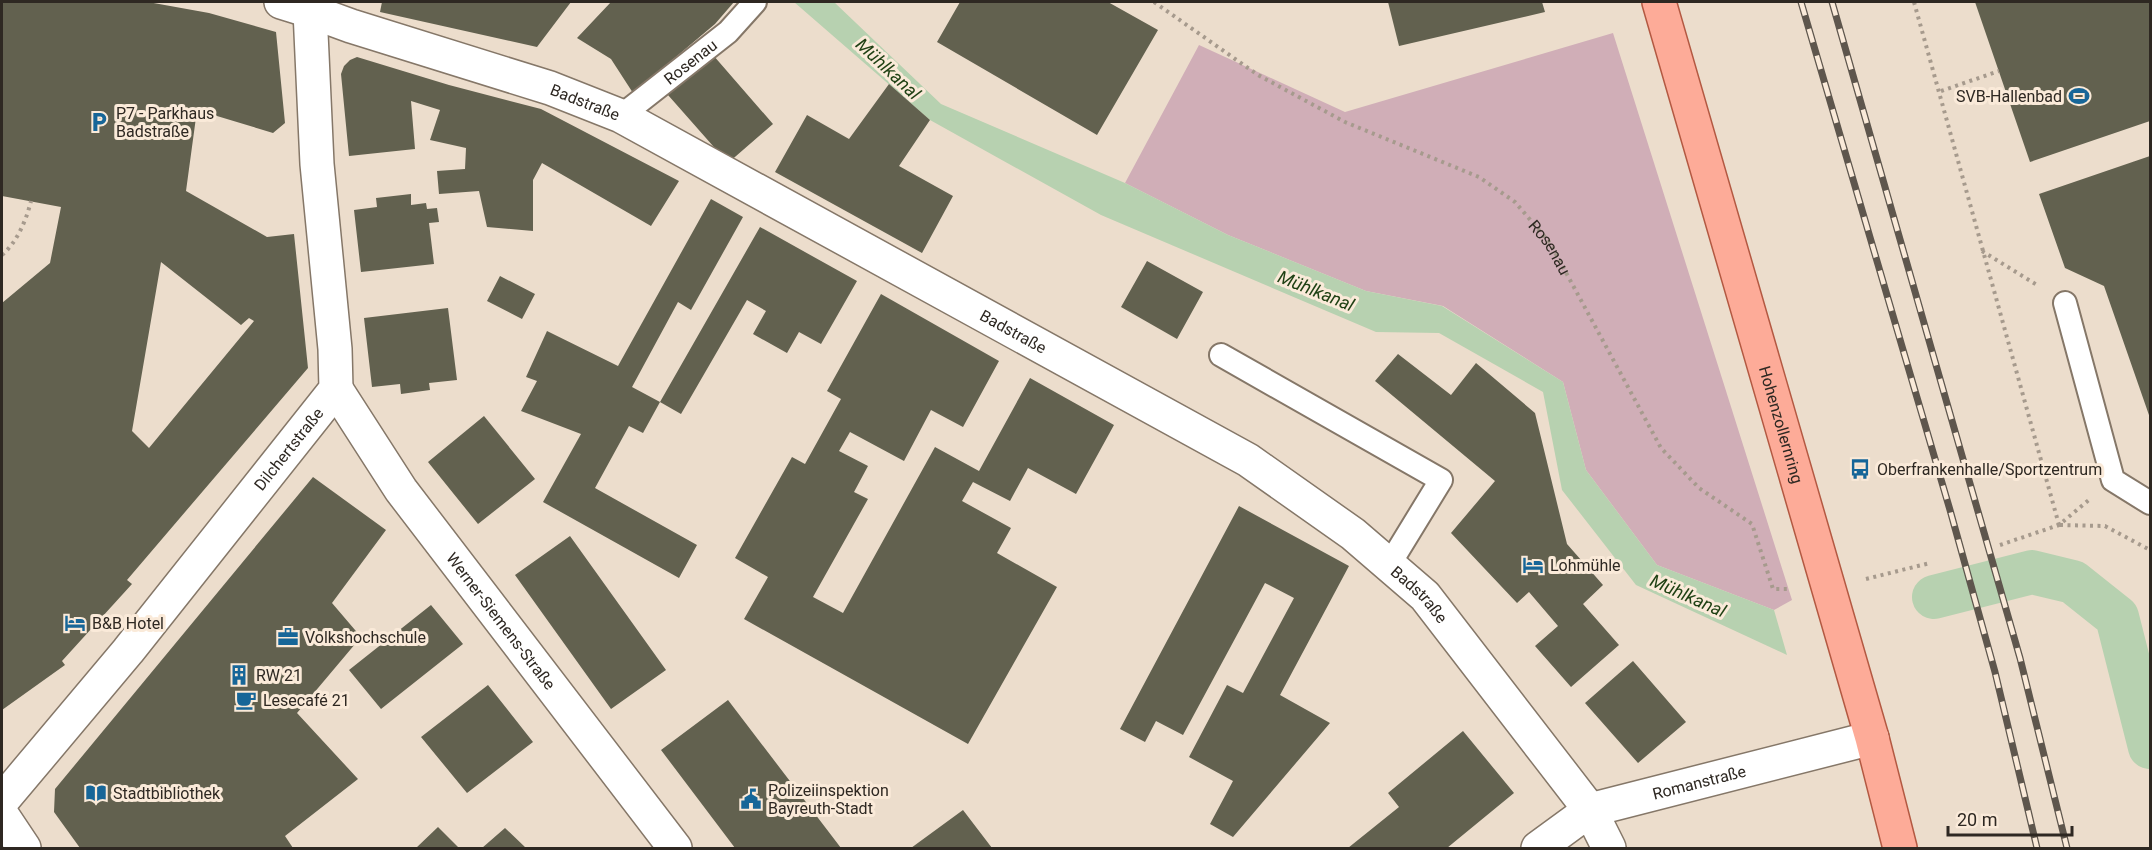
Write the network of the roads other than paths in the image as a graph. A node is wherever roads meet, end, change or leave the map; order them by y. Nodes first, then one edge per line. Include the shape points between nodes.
1 (755, 2) edge
2 (1659, 2) edge
3 (301, 5) edge
4 (621, 116) junction
5 (2065, 303) road end
6 (1221, 355) dead end
7 (336, 389) junction
8 (2151, 503) edge
9 (1389, 565) junction
10 (1872, 738) junction
11 (2, 801) edge
12 (1590, 810) junction
13 (2, 814) edge
14 (24, 849) edge
15 (675, 849) edge
16 (1538, 849) edge
17 (1609, 849) edge
18 (1900, 849) edge

1 - 4 lane, Rosenau via 728,32
2 - 10 main road, Hohenzollernring
3 - 4 street, Badstraße via 351,26 550,88
3 - 7 street
4 - 9 street, Badstraße via 1248,460 1353,534
5 - 8 lane via 2113,480
6 - 9 lane via 1441,480
7 - 11 street, Dilchertstraße via 128,651
7 - 15 street, Werner-Siemens-Straße via 401,490
9 - 12 street, Badstraße via 1425,596
10 - 12 street, Romanstraße
10 - 18 main road, Hohenzollernring
12 - 16 street, Romanstraße
12 - 17 street, Badstraße
13 - 14 street

